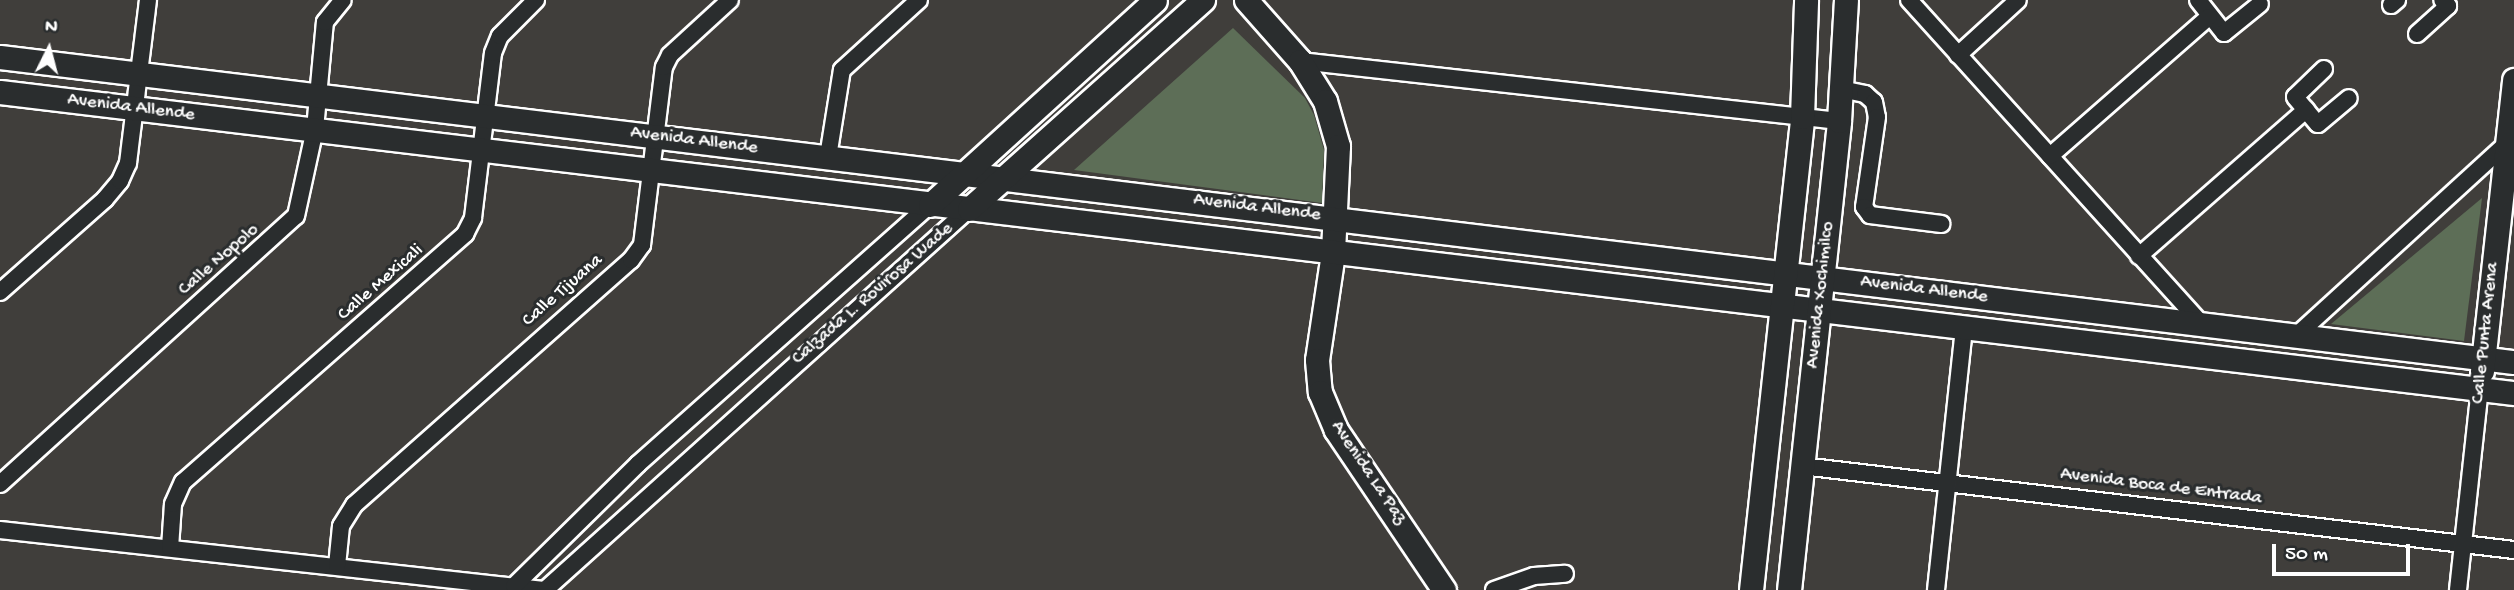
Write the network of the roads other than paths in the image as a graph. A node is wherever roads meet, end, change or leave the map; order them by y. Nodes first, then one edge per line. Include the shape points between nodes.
1 (148, 0) edge
2 (343, 0) edge
3 (536, 0) edge
4 (730, 0) edge
5 (919, 0) edge
6 (1155, 0) edge
7 (1203, 0) edge
8 (1246, 0) edge
9 (1806, 0) edge
10 (1846, 0) edge
11 (1909, 0) edge
12 (2018, 0) edge
13 (2442, 0) edge
14 (2197, 1) edge
15 (2260, 4) dead end
16 (2209, 17) junction
17 (2417, 34) dead end
18 (1958, 55) junction
19 (0, 57) edge
20 (1300, 61) junction
21 (2325, 69) dead end
22 (138, 74) junction
23 (2514, 80) edge
24 (1841, 89) junction
25 (0, 92) edge
26 (317, 95) junction
27 (2349, 98) dead end
28 (134, 108) junction
29 (2306, 110) junction
30 (487, 116) junction
31 (1802, 117) junction
32 (1839, 121) junction
33 (315, 129) junction
34 (656, 136) junction
35 (2507, 143) junction
36 (482, 150) junction
37 (2050, 156) junction
38 (828, 157) junction
39 (652, 171) junction
40 (965, 174) junction
41 (1005, 177) junction
42 (930, 205) junction
43 (969, 209) junction
44 (1336, 218) junction
45 (1941, 224) dead end
46 (1333, 253) junction
47 (2139, 256) junction
48 (1786, 274) junction
49 (1823, 278) junction
50 (0, 292) edge
51 (1782, 307) junction
52 (1819, 312) junction
53 (2202, 324) junction
54 (1964, 329) junction
55 (2297, 335) junction
56 (2483, 358) junction
57 (2514, 362) edge
58 (2480, 388) junction
59 (2514, 393) edge
60 (1802, 466) junction
61 (1947, 483) junction
62 (0, 484) edge
63 (0, 530) edge
64 (2463, 544) junction
65 (170, 548) junction
66 (2514, 550) edge
67 (337, 566) junction
68 (1565, 574) dead end
69 (514, 586) junction
70 (545, 590) edge
71 (1444, 590) edge
72 (1494, 590) edge
73 (1751, 590) edge
74 (1789, 590) edge
75 (1936, 590) edge
76 (2458, 590) edge

1 - 22 street
2 - 26 street, Calle Nopolo via 325,22
3 - 30 street, Calle Mexicali via 500,36 493,53
4 - 34 street, Calle Tijuana via 670,55
5 - 38 street via 842,71
6 - 40 street, Calzada L. Rovirosa Wade
7 - 41 street, Calzada L. Rovirosa Wade
8 - 20 street, Avenida La Paz
9 - 31 street, Avenida Xochimilco
10 - 24 street, Avenida Xochimilco
11 - 18 street
12 - 18 street
13 - 17 street via 2448,6
14 - 16 street
15 - 16 street via 2224,33
16 - 37 street
18 - 37 street
19 - 22 street, Avenida Allende
20 - 31 street
20 - 44 street, Avenida La Paz via 1333,121 1338,146
21 - 29 street via 2295,97
22 - 26 street, Avenida Allende
22 - 28 street
23 - 35 street, Calle Punta Arena
24 - 32 street, Avenida Xochimilco
24 - 45 street via 1865,94 1874,102 1874,148 1864,207 1870,215
25 - 28 street, Avenida Allende
26 - 30 street, Avenida Allende
26 - 33 street, Calle Nopolo
27 - 29 street via 2318,124
28 - 33 street, Avenida Allende
28 - 50 street via 128,163 120,181 106,199
29 - 47 street
30 - 34 street, Avenida Allende
30 - 36 street, Calle Mexicali
31 - 32 street
31 - 48 street, Avenida Xochimilco
32 - 49 street, Avenida Xochimilco
33 - 36 street, Avenida Allende
33 - 62 street, Calle Nopolo via 303,198 285,230
34 - 38 street, Avenida Allende
34 - 39 street, Calle Tijuana
35 - 55 street
35 - 56 street, Calle Punta Arena
36 - 39 street, Avenida Allende
36 - 65 street, Calle Mexicali via 473,218 465,234 183,482 173,504
37 - 47 street
38 - 40 street, Avenida Allende
39 - 42 street, Avenida Allende
39 - 67 street, Calle Tijuana via 642,245 631,260 354,505 341,526
40 - 41 street, Avenida Allende
40 - 42 street, Calzada L. Rovirosa Wade
41 - 43 street, Calzada L. Rovirosa Wade
41 - 44 street, Avenida Allende
42 - 43 street, Avenida Allende
42 - 69 street, Calzada L. Rovirosa Wade via 638,464
43 - 46 street, Avenida Allende
43 - 70 street, Calzada L. Rovirosa Wade
44 - 46 street, Avenida La Paz
44 - 48 street, Avenida Allende
46 - 51 street, Avenida Allende
46 - 71 street, Avenida La Paz via 1317,360 1320,392 1336,430
47 - 53 street
48 - 49 street, Avenida Allende
48 - 51 street, Avenida Xochimilco
49 - 52 street, Avenida Xochimilco
49 - 53 street, Avenida Allende
51 - 52 street, Avenida Allende
51 - 73 street, Avenida Xochimilco
52 - 54 street, Avenida Allende
52 - 60 street, Avenida Xochimilco
53 - 55 street, Avenida Allende
54 - 58 street, Avenida Allende
54 - 61 street
55 - 56 street, Avenida Allende
56 - 57 street, Avenida Allende
56 - 58 street, Calle Punta Arena
58 - 59 street, Avenida Allende
58 - 64 street, Calle Punta Arena
60 - 61 street, Avenida Boca de Entrada
60 - 74 street, Avenida Xochimilco
61 - 64 street, Avenida Boca de Entrada
61 - 75 street
63 - 65 street
64 - 66 street, Avenida Boca de Entrada
64 - 76 street, Calle Punta Arena
65 - 67 street
67 - 69 street
68 - 72 street via 1534,576
69 - 70 street

